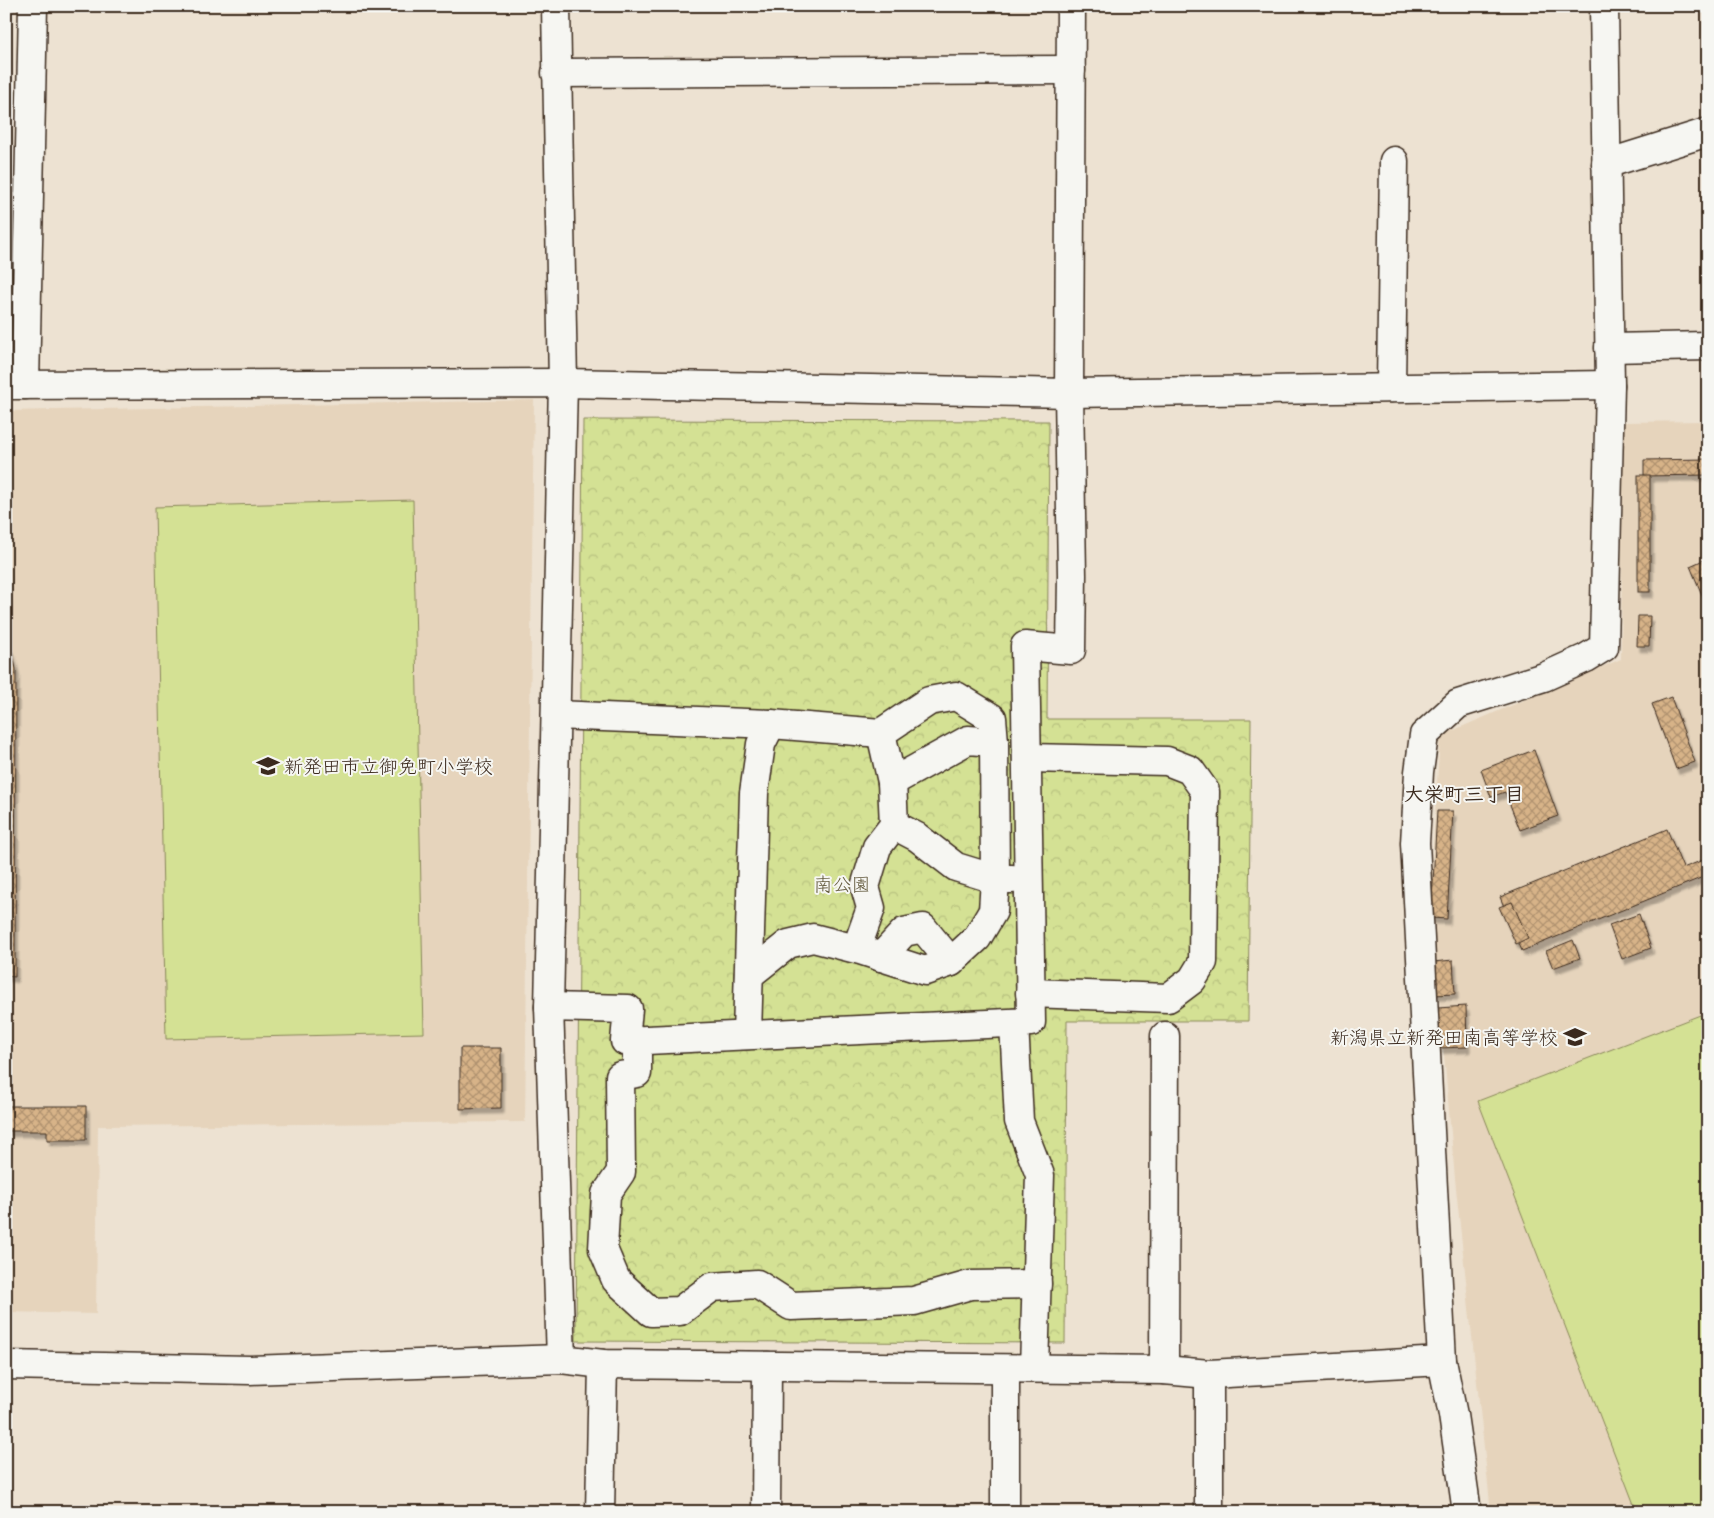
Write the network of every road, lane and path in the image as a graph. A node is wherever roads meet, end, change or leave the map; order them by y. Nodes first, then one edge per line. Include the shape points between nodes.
1 (33, 6) edge
2 (556, 6) edge
3 (1071, 6) edge
4 (1604, 6) edge
5 (1071, 70) junction
6 (556, 72) junction
7 (1708, 132) edge
8 (1394, 161) dead end
9 (1606, 164) junction
10 (1708, 346) edge
11 (1609, 348) junction
12 (563, 384) junction
13 (16, 385) edge
14 (1610, 385) junction
15 (1391, 388) junction
16 (1069, 393) junction
17 (556, 715) junction
18 (771, 724) junction
19 (881, 733) junction
20 (994, 742) junction
21 (1027, 758) junction
22 (892, 782) junction
23 (894, 825) junction
24 (1028, 878) junction
25 (995, 879) junction
26 (871, 954) junction
27 (951, 962) junction
28 (749, 975) junction
29 (1030, 993) junction
30 (549, 1007) junction
31 (1014, 1023) junction
32 (747, 1035) junction
33 (1165, 1036) dead end
34 (637, 1040) junction
35 (1037, 1284) junction
36 (561, 1359) junction
37 (1442, 1361) junction
38 (603, 1364) junction
39 (6, 1365) edge
40 (767, 1366) junction
41 (1034, 1368) junction
42 (1005, 1369) junction
43 (1164, 1370) junction
44 (1209, 1374) junction
45 (600, 1512) edge
46 (766, 1512) edge
47 (1004, 1512) edge
48 (1209, 1512) edge
49 (1467, 1512) edge

1 - 13 street
2 - 6 street
3 - 5 street
4 - 9 street
5 - 6 street
5 - 16 street
6 - 12 street
7 - 9 street
8 - 15 street
9 - 11 street
10 - 11 street
11 - 14 street
12 - 13 street
12 - 16 street
12 - 17 street
14 - 15 street
14 - 37 street via 1604,647 1544,677 1458,704 1424,735 1415,842
15 - 16 street
16 - 21 street via 1071,650 1025,646
17 - 18 street
17 - 30 street
18 - 19 street
18 - 28 street via 761,744 754,793
19 - 20 street via 930,701 956,696 992,718
19 - 22 street
20 - 22 street via 968,740
20 - 25 street
21 - 24 street
21 - 29 street via 1167,761 1190,770 1205,791 1204,962 1192,980 1168,998
22 - 23 street
23 - 25 street via 917,837 956,867
23 - 26 street via 878,847 866,886 870,908 861,936
24 - 25 street
24 - 29 street
25 - 27 street via 993,911 977,938
26 - 27 street via 925,971
26 - 27 street via 904,932 923,928
26 - 28 street via 812,938 788,944
28 - 32 street
29 - 31 street via 1030,1022
30 - 34 street via 628,1010 625,1040
30 - 36 street
31 - 32 street
31 - 35 street via 1019,1121 1040,1175
32 - 34 street
33 - 43 street
34 - 35 street via 637,1073 620,1076 621,1172 606,1194 602,1249 616,1280 651,1312 680,1311 712,1287 757,1284 790,1306 914,1301 970,1285
35 - 41 street
36 - 38 street
36 - 39 street via 250,1370
37 - 44 street
37 - 49 street
38 - 40 street
38 - 45 street
40 - 42 street
40 - 46 street
41 - 42 street
41 - 43 street
42 - 47 street
43 - 44 street
44 - 48 street

